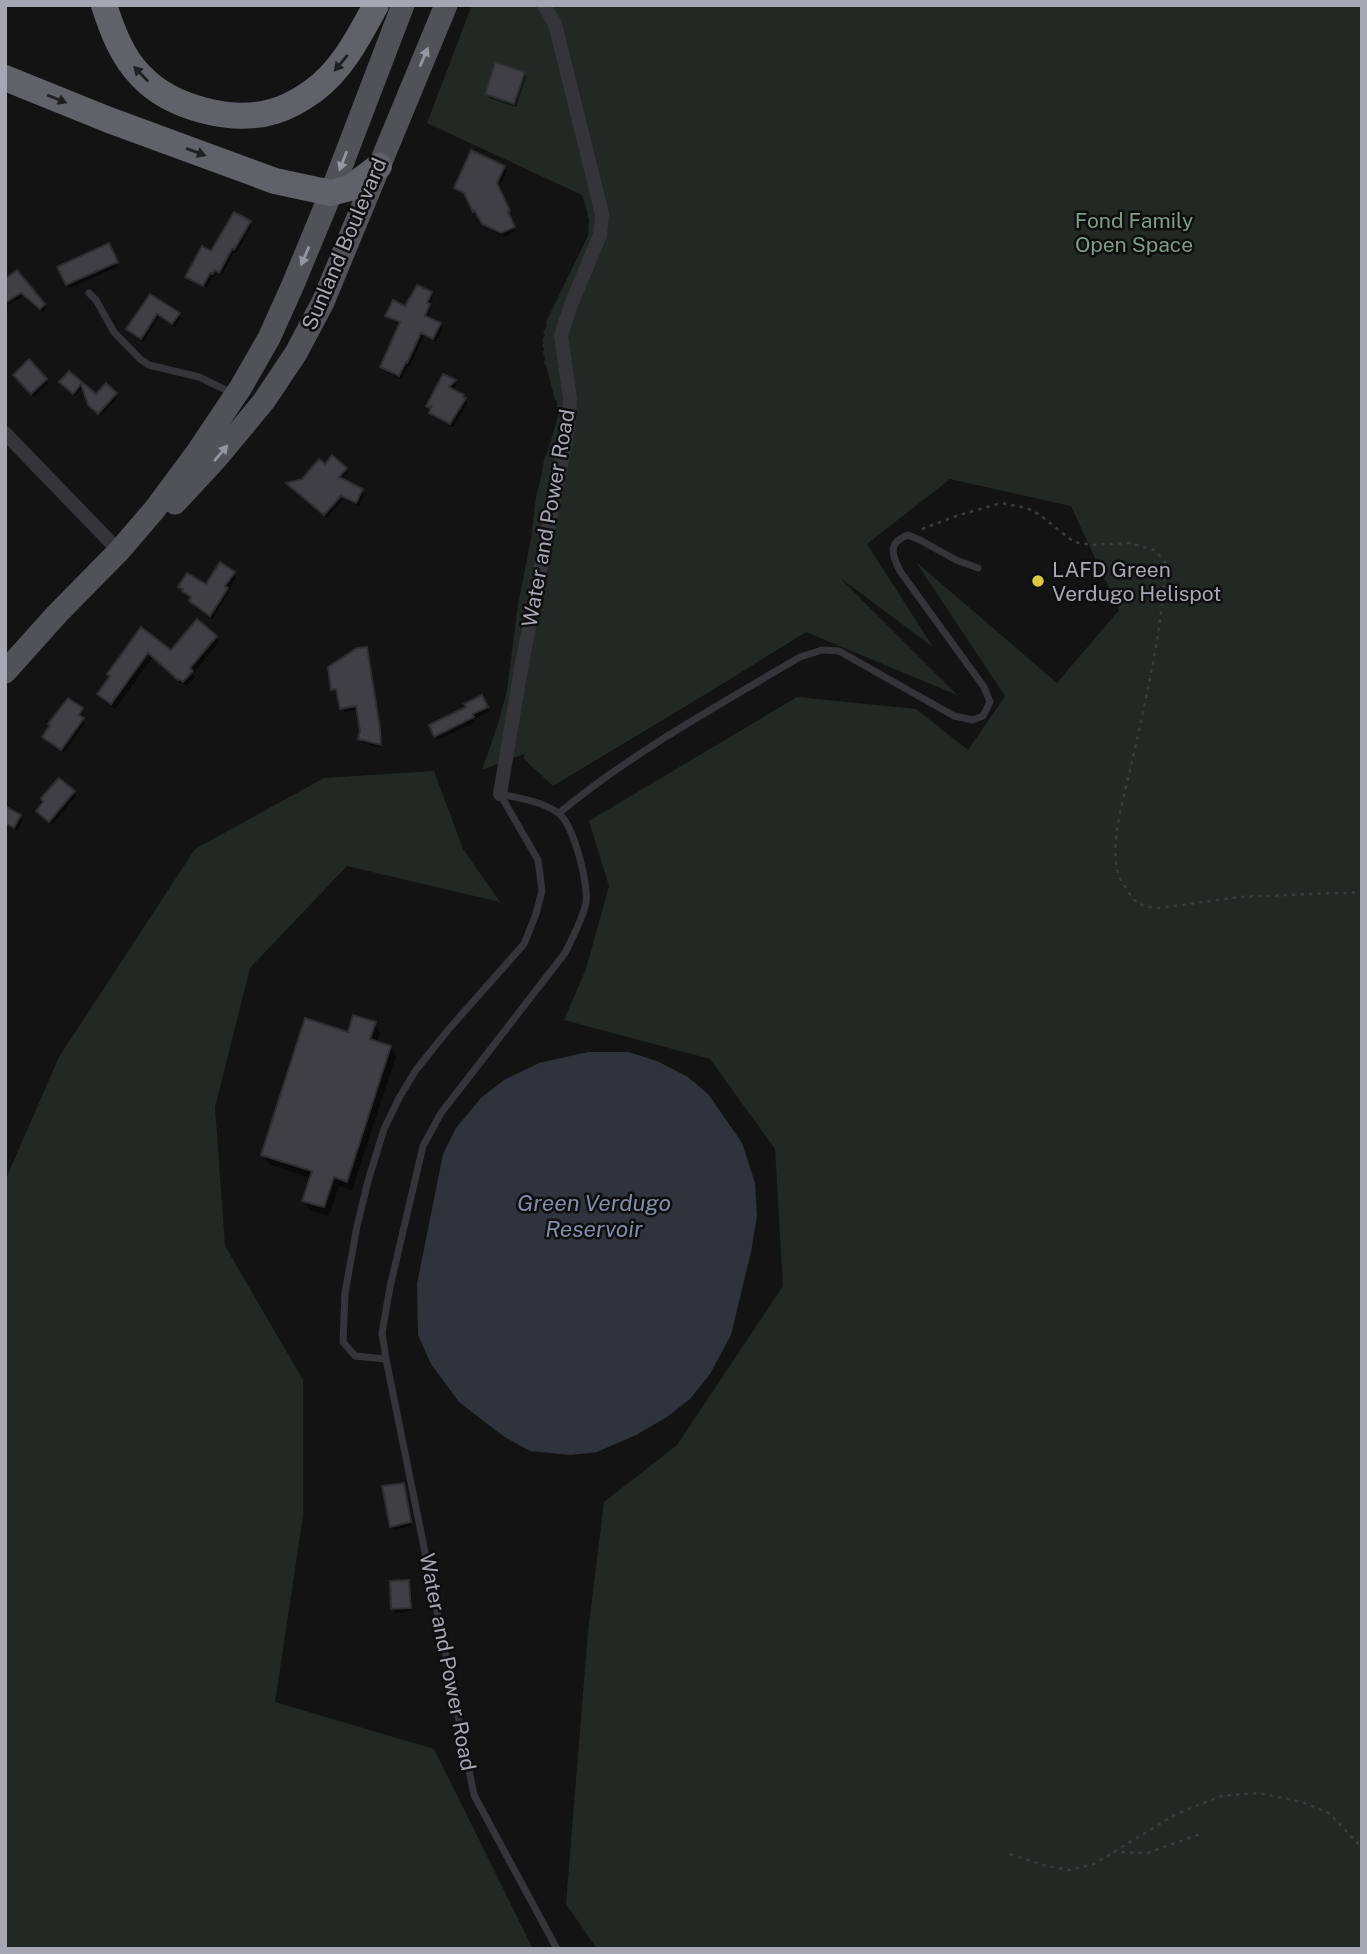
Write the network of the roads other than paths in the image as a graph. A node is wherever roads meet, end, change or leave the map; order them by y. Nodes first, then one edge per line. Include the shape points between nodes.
1 (104, 5) edge
2 (376, 5) edge
3 (402, 5) edge
4 (446, 5) edge
5 (544, 5) edge
6 (5, 78) edge
7 (379, 166) junction
8 (331, 193) junction
9 (89, 293) dead end
10 (236, 395) junction
11 (5, 433) edge
12 (119, 551) junction
13 (978, 568) dead end
14 (5, 672) edge
15 (500, 794) junction
16 (559, 813) junction
17 (386, 1359) junction
18 (557, 1949) edge

2 -> 1 highway via 350,52 314,90 275,111 230,115 184,103 141,77 115,37
3 -> 8 main road, Sunland Boulevard
7 -> 4 main road, Sunland Boulevard
5 - 15 street, Water and Power Road via 555,24 602,214 600,235 561,336 570,398 568,429
6 -> 8 highway via 275,181
7 - 8 highway via 350,188
12 -> 7 main road, Sunland Boulevard via 160,518 264,401 323,302
8 -> 10 main road, Sunland Boulevard via 269,338
9 - 10 lane via 114,332 140,359 199,377
10 - 12 main road, Sunland Boulevard via 155,509
11 - 12 street
12 - 14 main road, Sunland Boulevard
13 - 16 lane via 908,535 893,546 900,571 984,687 990,702 983,716 973,720 954,716 839,651 822,650 800,657 655,743
15 - 16 lane
15 - 17 lane via 538,860 542,891 524,944 416,1070 384,1129 357,1226 345,1293 343,1342 355,1356
16 - 17 lane, Water and Power Road via 576,843 584,876 586,901 576,933 448,1103 423,1146 382,1333
17 - 18 lane, Water and Power Road via 474,1794

